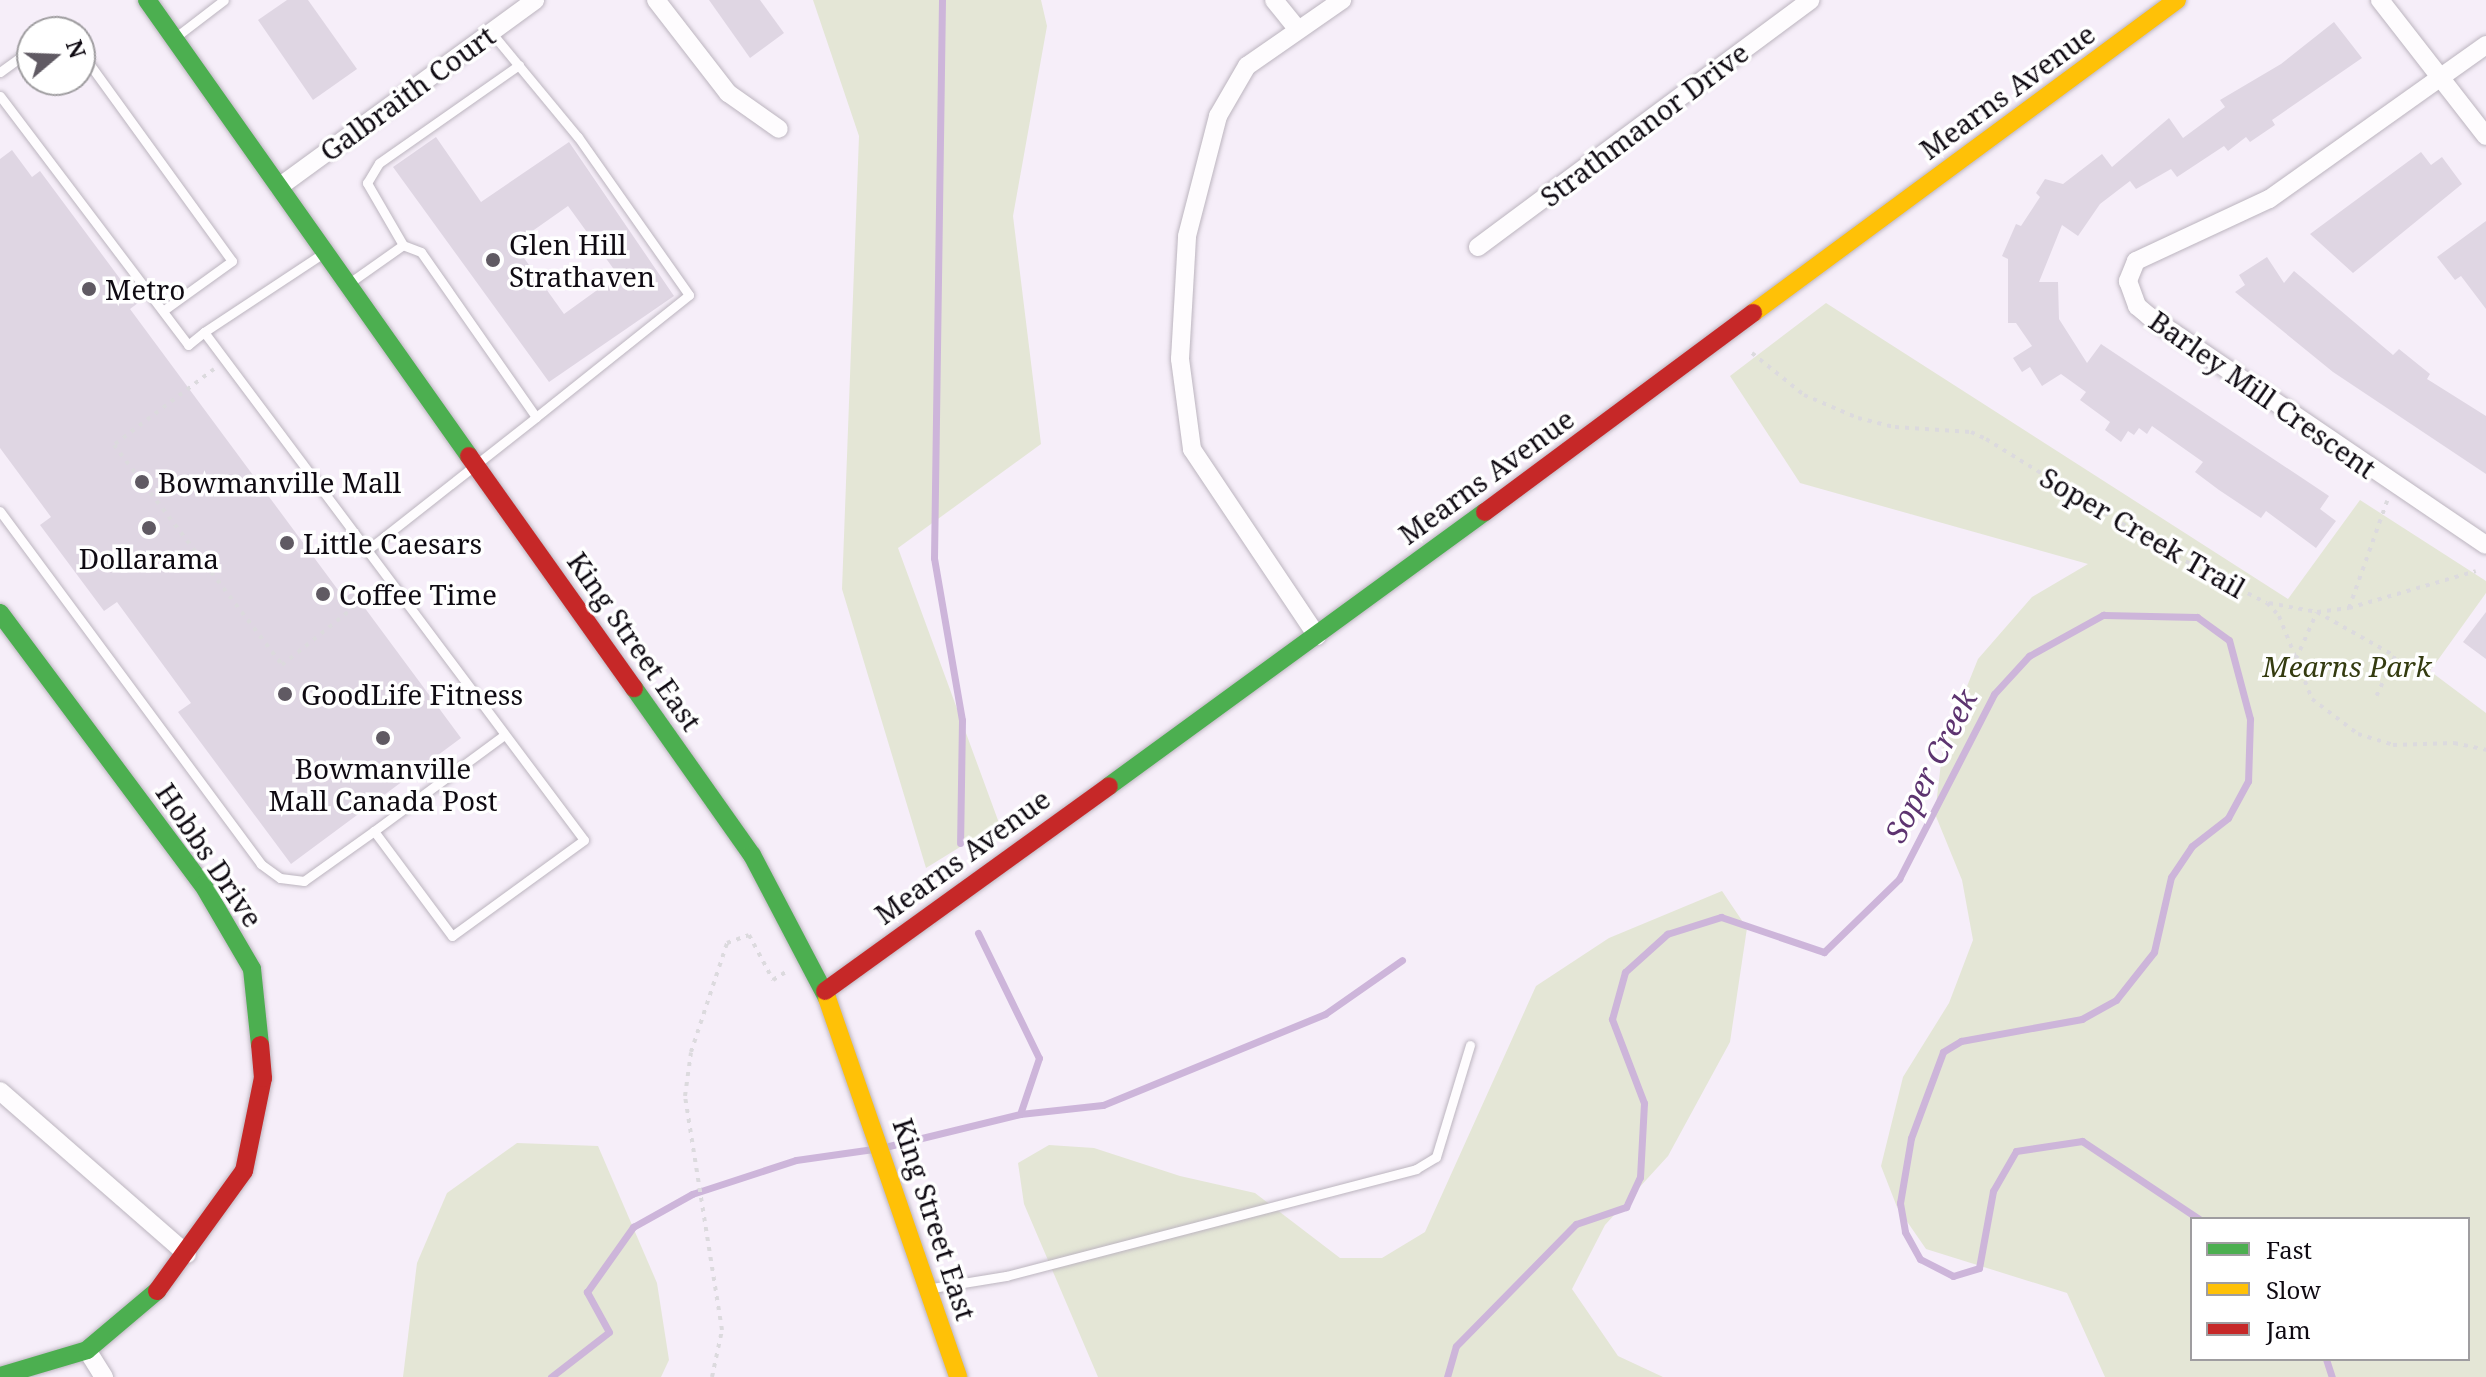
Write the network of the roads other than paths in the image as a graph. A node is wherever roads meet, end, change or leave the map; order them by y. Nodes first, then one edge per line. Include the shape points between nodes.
1 (147, 0) edge
2 (224, 0) edge
3 (535, 0) edge
4 (656, 0) edge
5 (1274, 0) edge
6 (1342, 0) edge
7 (1810, 0) edge
8 (2177, 0) edge
9 (2380, 0) edge
10 (1297, 28) junction
11 (491, 32) junction
12 (174, 38) junction
13 (2486, 45) edge
14 (519, 65) junction
15 (96, 73) edge
16 (2439, 79) junction
17 (0, 96) edge
18 (779, 129) dead end
19 (2486, 136) edge
20 (279, 187) junction
21 (403, 245) junction
22 (1478, 247) dead end
23 (323, 253) junction
24 (346, 285) junction
25 (164, 310) junction
26 (204, 332) junction
27 (536, 417) junction
28 (478, 467) junction
29 (0, 511) edge
30 (2486, 545) edge
31 (366, 551) junction
32 (0, 613) edge
33 (1317, 636) junction
34 (503, 736) junction
35 (374, 831) junction
36 (825, 991) junction
37 (1470, 1045) dead end
38 (0, 1091) edge
39 (187, 1254) junction
40 (928, 1288) junction
41 (87, 1350) junction
42 (0, 1376) edge
43 (104, 1377) edge
44 (958, 1377) edge

1 - 12 street, King Street East
2 - 12 lane
3 - 11 street, Galbraith Court
4 - 18 street via 728,93
5 - 10 street
6 - 10 street
7 - 22 street, Strathmanor Drive
8 - 33 street, Mearns Avenue
9 - 16 street
10 - 33 street via 1247,66 1218,116 1187,236 1180,359 1192,449
11 - 14 lane
11 - 20 street, Galbraith Court
12 - 20 street, King Street East
13 - 16 street
14 - 21 lane via 369,173 369,192
14 - 27 lane via 578,137 689,295
15 - 25 lane via 232,261
16 - 19 street
16 - 30 street, Barley Mill Crescent via 2269,199 2136,261 2128,281 2137,306 2149,316
17 - 25 lane
20 - 23 street, King Street East
21 - 24 lane
21 - 27 lane via 421,252
23 - 24 street, King Street East
23 - 26 lane
24 - 28 street, King Street East
25 - 26 lane via 188,345
26 - 31 lane
27 - 28 lane
28 - 31 lane
28 - 36 street, King Street East via 752,855
29 - 35 lane via 261,864 280,878 304,881
31 - 34 lane
32 - 39 street, Hobbs Drive via 203,885 252,969 263,1078 244,1171
33 - 36 street, Mearns Avenue
34 - 35 lane
34 - 35 lane via 584,840 452,936
36 - 40 street, King Street East
37 - 40 lane via 1436,1157 1416,1169 1006,1276
38 - 39 street
39 - 41 street, Hobbs Drive via 154,1295
40 - 44 street, King Street East
41 - 42 street, Hobbs Drive
41 - 43 street

